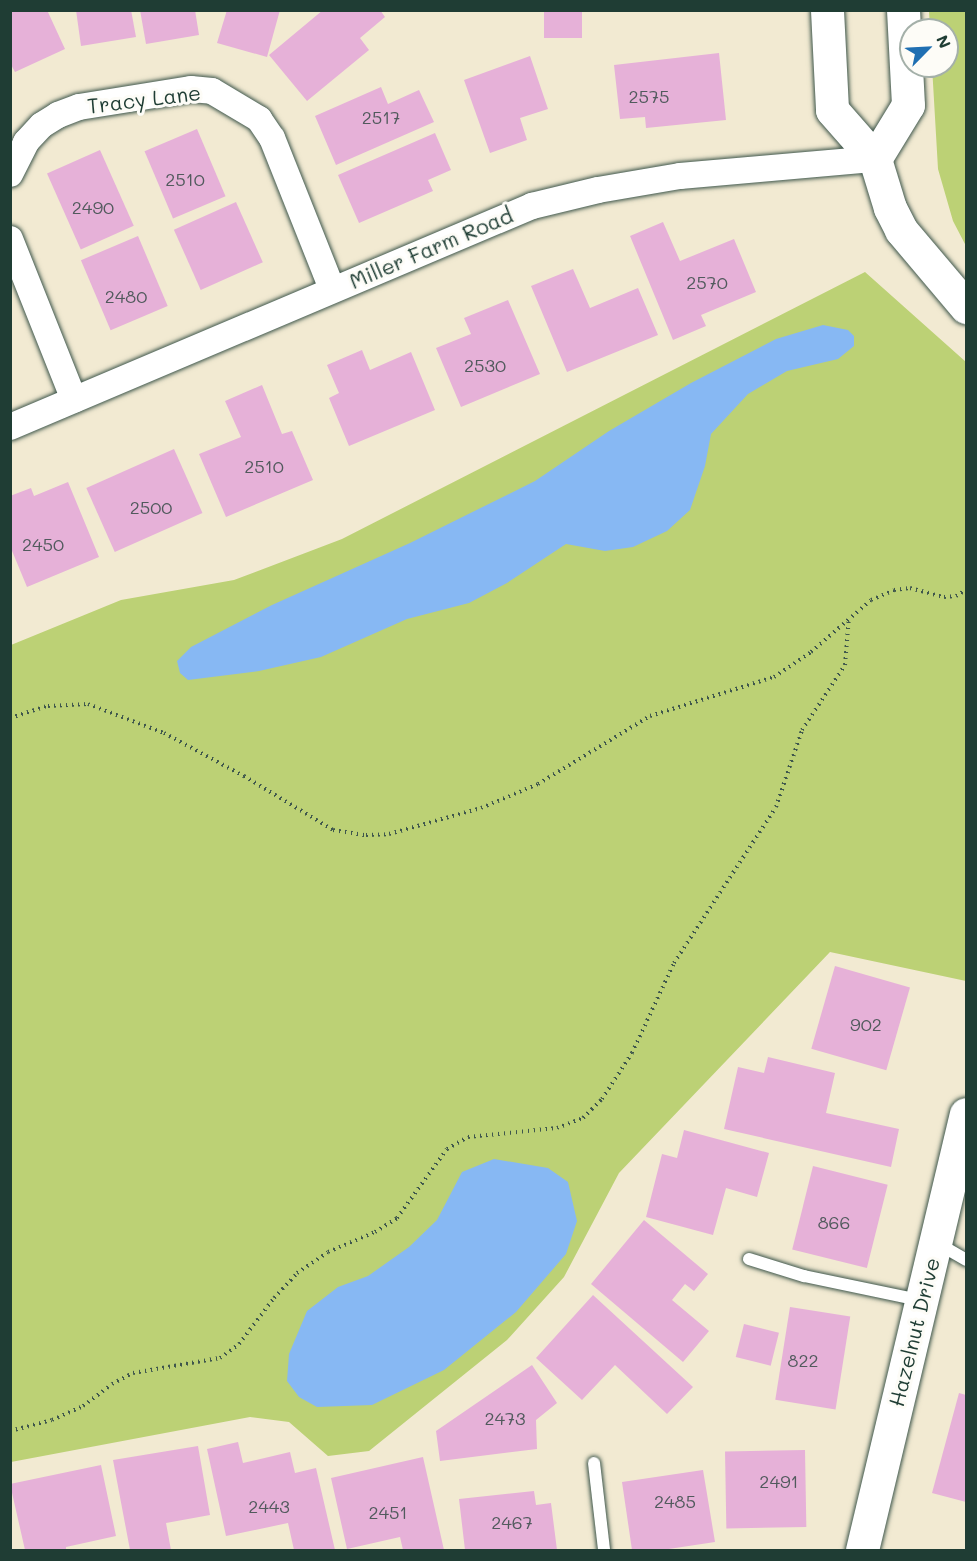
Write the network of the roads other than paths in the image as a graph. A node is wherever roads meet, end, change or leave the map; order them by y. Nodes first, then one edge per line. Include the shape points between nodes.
1 (827, 10) edge
2 (903, 10) edge
3 (875, 159) junction
4 (10, 174) edge
5 (10, 239) edge
6 (332, 289) junction
7 (966, 307) edge
8 (74, 400) junction
9 (10, 427) edge
10 (966, 1114) edge
11 (936, 1243) junction
12 (749, 1259) dead end
13 (966, 1260) edge
14 (921, 1301) junction
15 (594, 1462) dead end
16 (603, 1551) edge
17 (862, 1551) edge

1 - 3 street via 832,110
2 - 3 street via 908,105
3 - 6 street, Miller Farm Road via 680,176 598,190 532,206
3 - 7 street via 901,230
4 - 6 street, Tracy Lane via 26,142 58,115 79,107 191,89 212,91 259,119 272,138
5 - 8 street
6 - 8 street, Miller Farm Road
8 - 9 street, Miller Farm Road
10 - 11 street, Hazelnut Drive
11 - 13 lane
11 - 14 street, Hazelnut Drive
12 - 14 lane
14 - 17 street, Hazelnut Drive
15 - 16 lane

